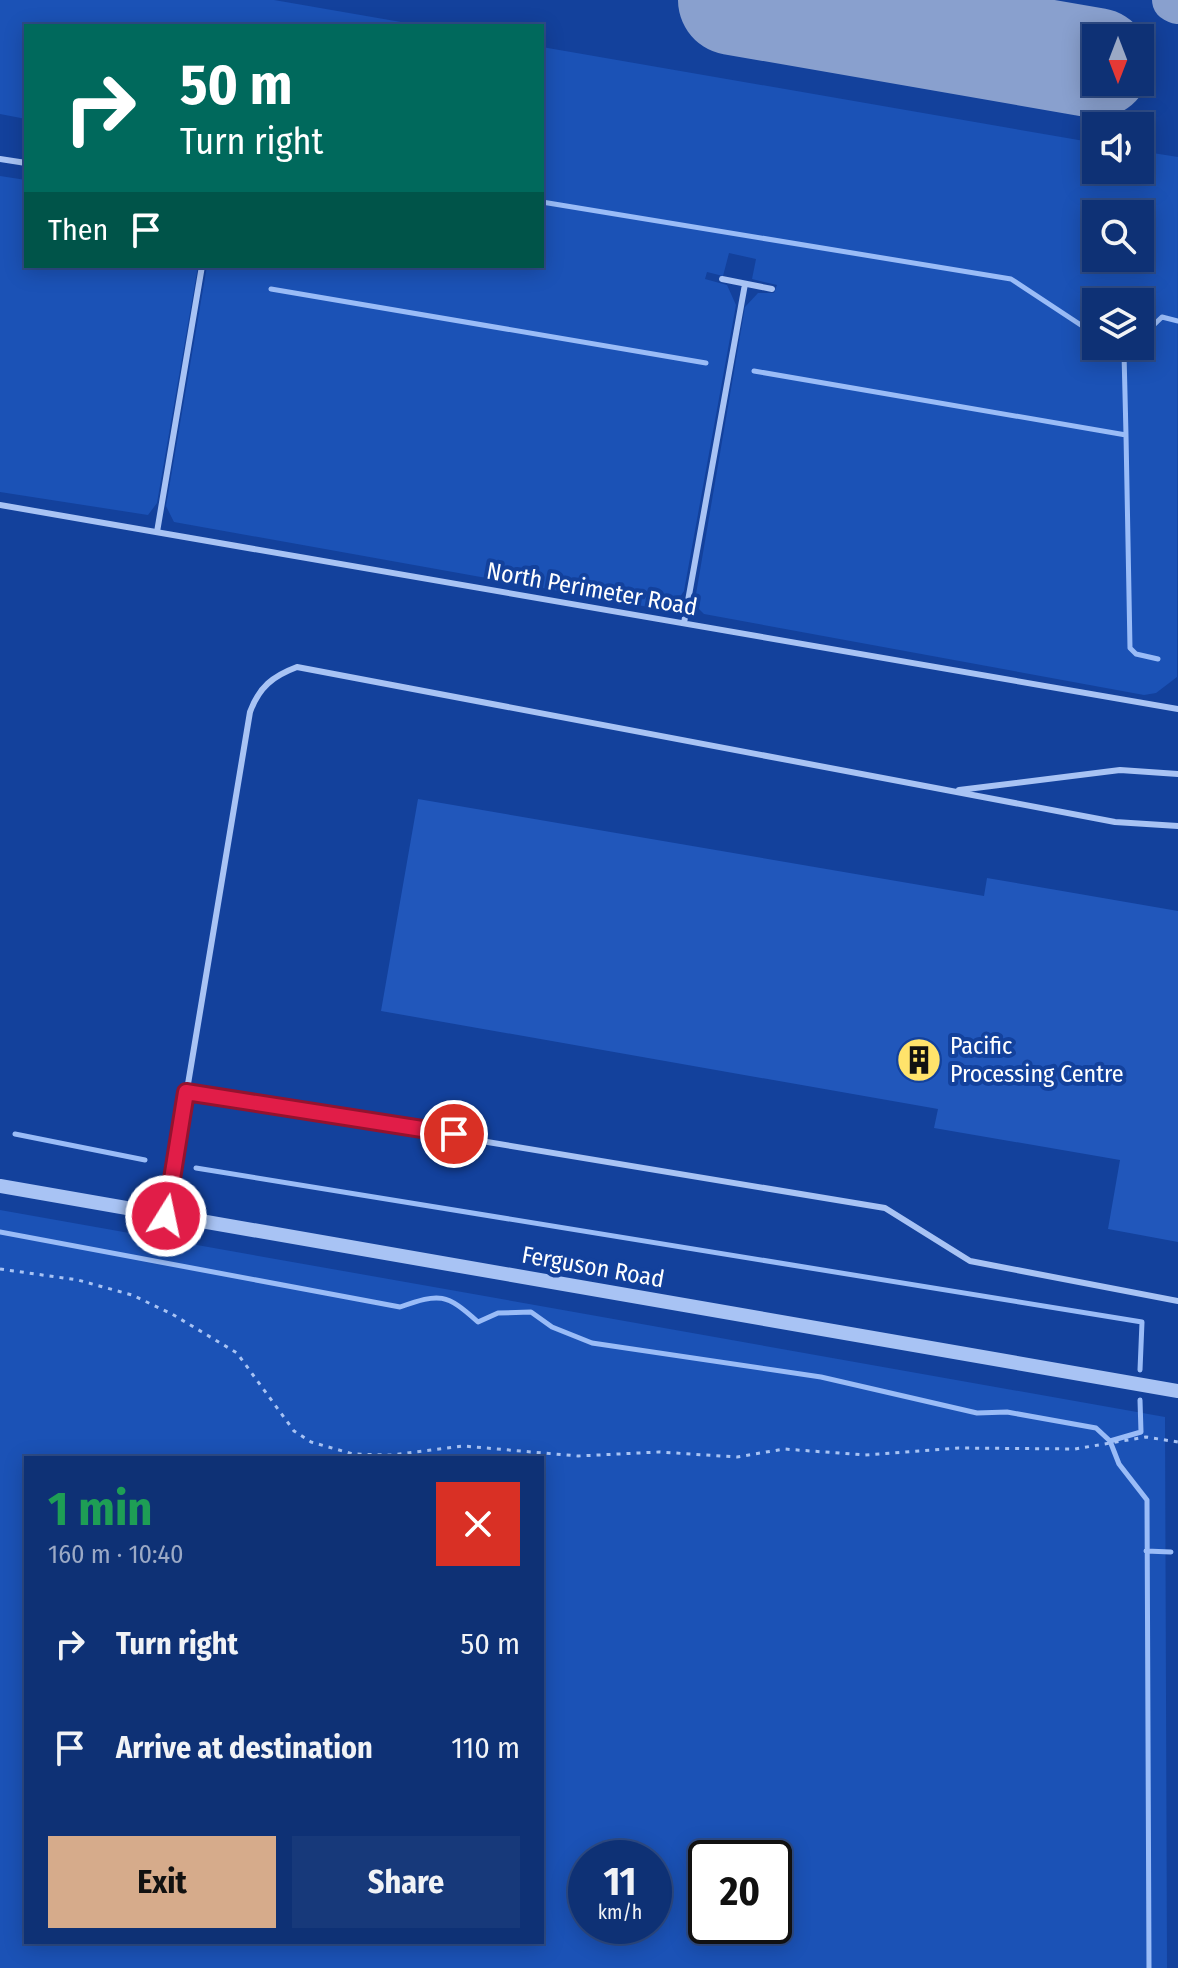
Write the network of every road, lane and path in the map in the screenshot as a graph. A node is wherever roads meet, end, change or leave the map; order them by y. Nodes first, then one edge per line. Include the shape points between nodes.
1 (0, 159) edge
2 (24, 163) edge
3 (202, 268) edge
4 (722, 279) dead end
5 (745, 284) junction
6 (772, 289) dead end
7 (0, 505) edge
8 (157, 532) junction
9 (684, 623) junction
10 (1178, 709) edge
11 (1178, 774) edge
12 (952, 791) junction
13 (1178, 826) edge
14 (186, 1092) junction
15 (0, 1186) edge
16 (166, 1216) junction
17 (0, 1269) edge
18 (1178, 1301) edge
19 (1178, 1391) edge
20 (1178, 1442) edge

1 - 2 lane
3 - 8 lane
4 - 5 lane
5 - 6 lane
5 - 9 lane
7 - 8 lane, North Perimeter Road
8 - 9 lane, North Perimeter Road
9 - 10 lane, North Perimeter Road
11 - 12 lane via 1120,770
12 - 13 lane via 1115,822
12 - 14 lane via 297,667 259,692 250,712
14 - 16 lane
14 - 18 lane via 885,1208 970,1261
15 - 16 street, Ferguson Road
16 - 19 street, Ferguson Road
17 - 20 path via 91,1284 172,1314 237,1353 294,1431 338,1452 391,1455 463,1446 578,1456 659,1452 737,1457 784,1449 865,1455 959,1448 1092,1448 1146,1437

